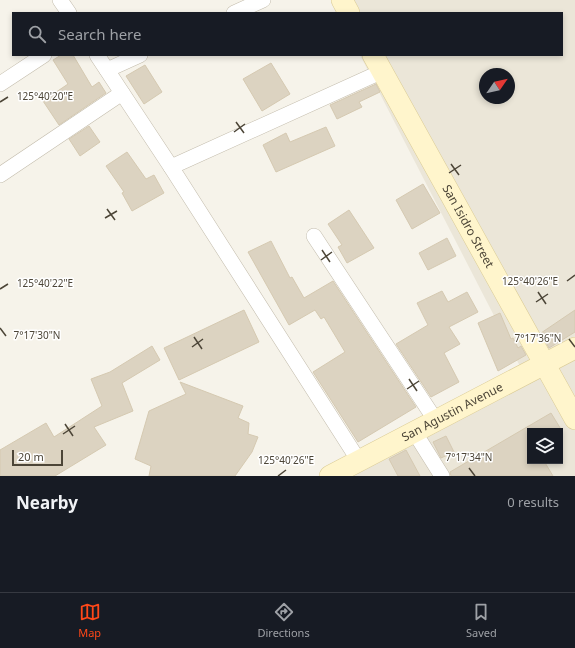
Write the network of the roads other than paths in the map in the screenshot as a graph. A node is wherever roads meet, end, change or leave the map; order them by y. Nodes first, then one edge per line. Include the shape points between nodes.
1 (60, 0) edge
2 (263, 0) edge
3 (342, 0) edge
4 (68, 12) edge
5 (236, 12) edge
6 (348, 12) edge
7 (42, 56) edge
8 (98, 56) edge
9 (138, 56) edge
10 (378, 63) edge
11 (107, 70) junction
12 (0, 84) edge
13 (122, 94) junction
14 (172, 167) junction
15 (0, 175) edge
16 (314, 236) dead end
17 (575, 348) edge
18 (544, 363) junction
19 (575, 419) edge
20 (436, 421) junction
21 (415, 433) junction
22 (359, 461) junction
23 (330, 476) edge
24 (442, 476) edge

1 - 4 street
2 - 5 street
3 - 6 street
7 - 12 street
8 - 11 street
9 - 11 street
10 - 14 street
10 - 18 street, San Isidro Street
11 - 13 street
13 - 14 street
13 - 15 street
14 - 22 street
16 - 20 street
17 - 18 street, San Agustin Avenue
18 - 19 street, San Isidro Street
18 - 20 street, San Agustin Avenue
20 - 21 street, San Agustin Avenue
21 - 22 street, San Agustin Avenue
21 - 24 street
22 - 23 street, San Agustin Avenue

